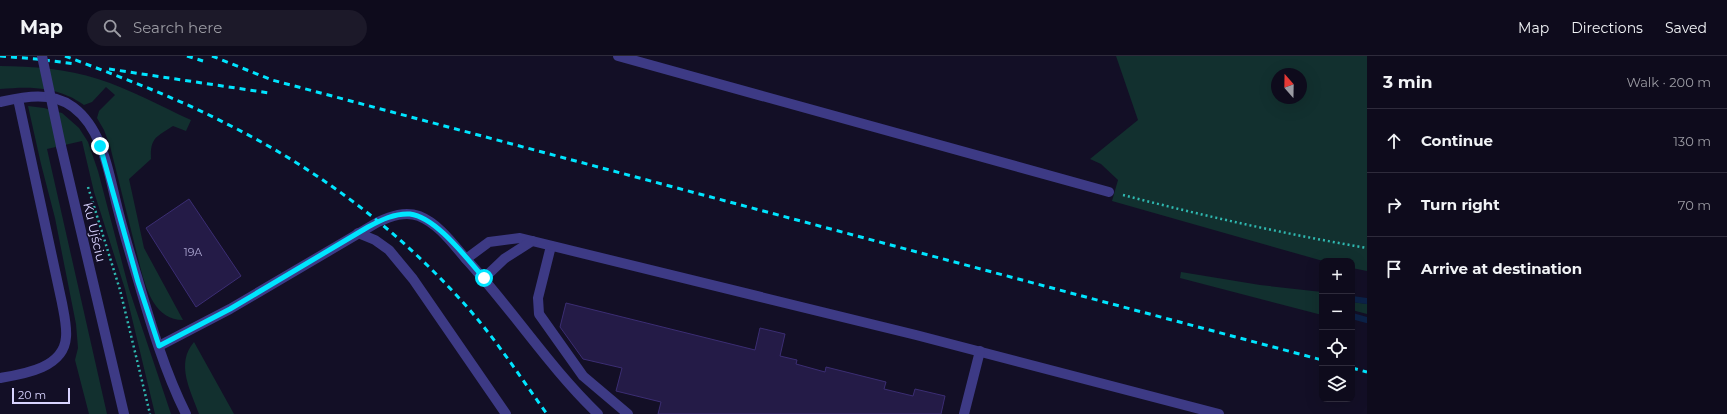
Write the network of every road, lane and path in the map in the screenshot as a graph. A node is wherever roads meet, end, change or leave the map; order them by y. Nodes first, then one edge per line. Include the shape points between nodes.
1 (42, 56) edge
2 (618, 56) edge
3 (18, 99) junction
4 (0, 102) edge
5 (86, 182) dead end
6 (1109, 192) joint
7 (358, 233) junction
8 (532, 241) junction
9 (551, 246) junction
10 (1367, 248) edge
11 (466, 259) junction
12 (484, 278) junction
13 (159, 346) junction
14 (980, 351) junction
15 (0, 378) edge
16 (124, 414) edge
17 (150, 414) edge
18 (186, 414) edge
19 (506, 414) edge
20 (598, 414) edge
21 (628, 414) edge
22 (964, 414) edge
23 (1219, 414) edge

1 - 16 street, Ku Ujściu, bridge
2 - 6 street
3 - 4 street
3 - 13 street via 40,97 62,100 84,117 97,137
3 - 15 street via 62,303 66,337 63,350 43,367
5 - 17 path via 120,290
6 - 10 path via 1203,216
7 - 11 street via 389,217 400,214 418,216 436,227
7 - 13 street via 230,309
7 - 19 street via 375,240 389,250 413,279
8 - 9 street
8 - 11 street via 520,238 489,242
8 - 12 street via 504,259
9 - 14 street
9 - 21 street via 538,298 539,314 583,376
11 - 12 street
12 - 20 street via 575,392
13 - 18 street
14 - 22 street
14 - 23 street

